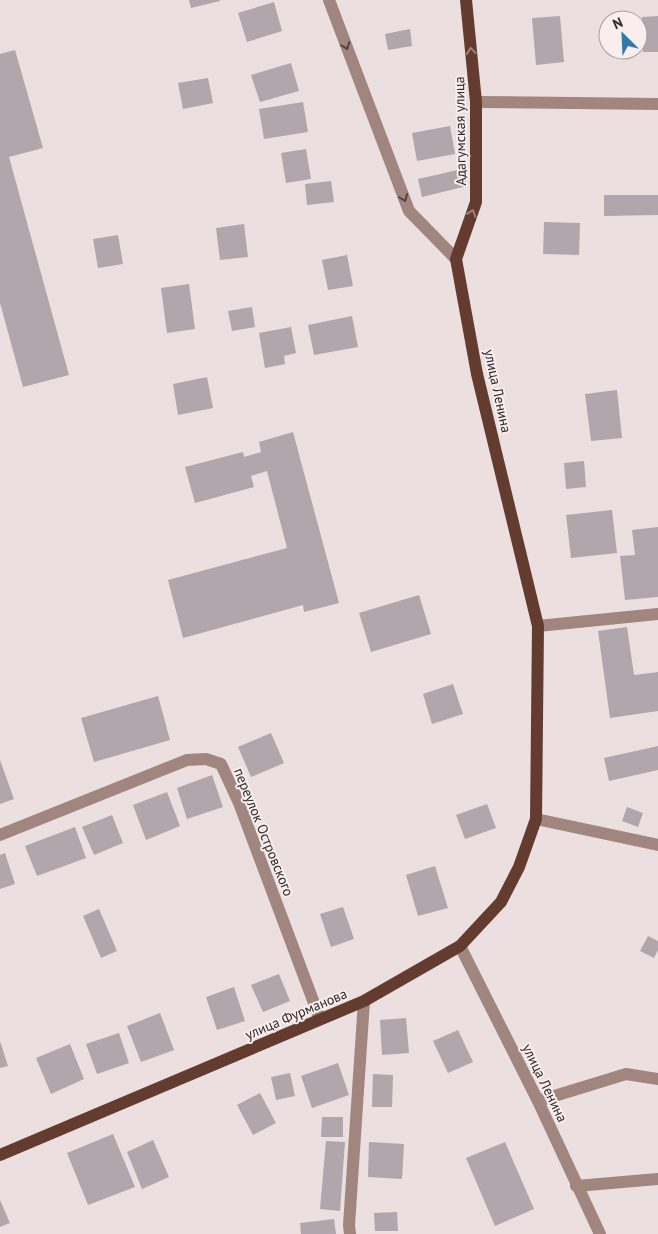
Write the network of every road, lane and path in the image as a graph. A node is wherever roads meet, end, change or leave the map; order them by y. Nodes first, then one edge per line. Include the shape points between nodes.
1 (329, 0) edge
2 (466, 0) edge
3 (476, 102) junction
4 (658, 104) edge
5 (456, 259) junction
6 (658, 614) edge
7 (538, 626) junction
8 (536, 820) junction
9 (0, 834) edge
10 (658, 845) edge
11 (460, 946) junction
12 (364, 1001) junction
13 (320, 1019) junction
14 (658, 1079) edge
15 (538, 1101) junction
16 (0, 1155) edge
17 (658, 1179) edge
18 (576, 1186) junction
19 (350, 1234) edge
20 (600, 1234) edge

1 -> 5 street via 409,211
3 -> 2 main road, Адагумская улица
3 - 4 street
5 -> 3 main road, Адагумская улица via 476,202
5 - 7 main road, улица Ленина via 477,374
6 - 7 street
7 - 8 main road, улица Ленина
8 - 10 street
8 - 11 main road, улица Фурманова via 519,867 501,902
9 - 13 street, переулок Островского via 187,760 206,759 221,764 239,803
11 - 12 main road, улица Фурманова
11 - 15 street, улица Ленина
12 - 13 main road, улица Фурманова
12 - 19 street
13 - 16 main road, улица Фурманова
14 - 15 street via 626,1074
15 - 18 street, улица Ленина
17 - 18 street
18 - 20 street, улица Ленина

